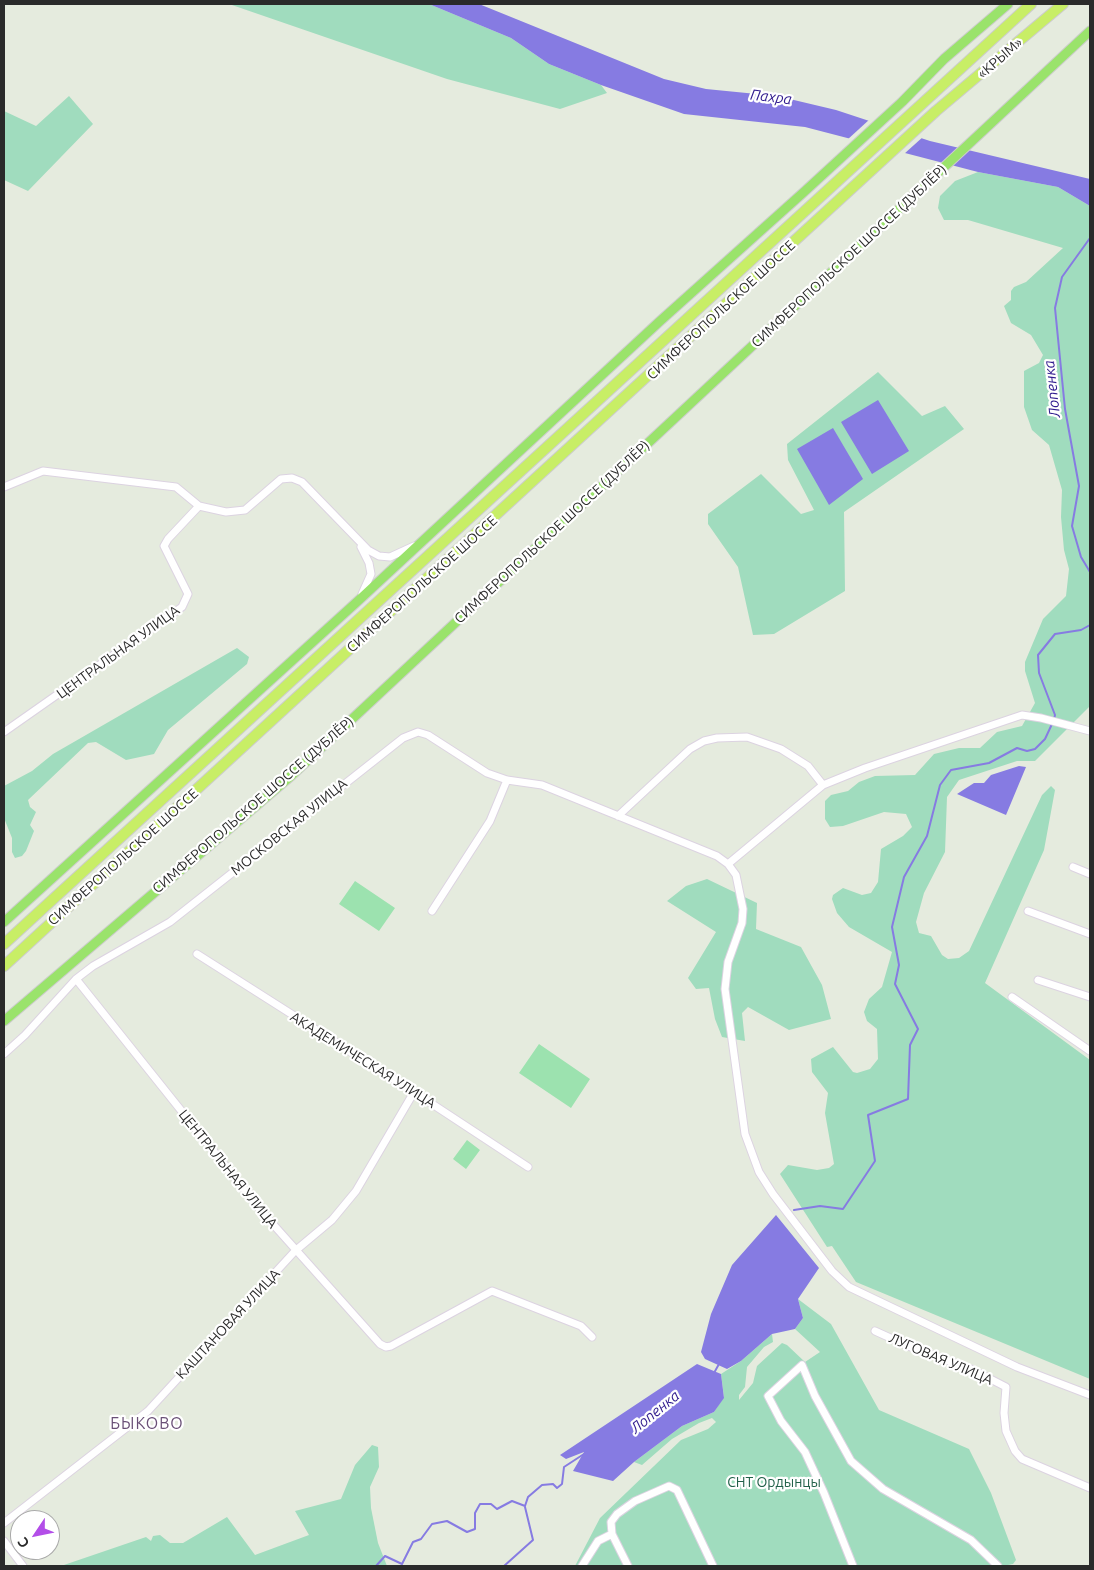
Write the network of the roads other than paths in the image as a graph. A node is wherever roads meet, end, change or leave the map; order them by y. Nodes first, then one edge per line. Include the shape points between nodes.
1 (1008, 4) edge
2 (1031, 4) edge
3 (1063, 4) edge
4 (1090, 31) edge
5 (821, 196) joint
6 (840, 200) joint
7 (4, 487) edge
8 (199, 506) junction
9 (357, 540) junction
10 (418, 544) junction
11 (359, 600) junction
12 (1090, 731) edge
13 (4, 732) edge
14 (508, 780) junction
15 (823, 785) junction
16 (618, 816) junction
17 (728, 864) junction
18 (1073, 867) dead end
19 (1090, 874) edge
20 (432, 911) dead end
21 (1028, 911) dead end
22 (4, 922) edge
23 (1090, 934) edge
24 (4, 944) edge
25 (197, 954) dead end
26 (4, 966) edge
27 (76, 979) junction
28 (1038, 980) dead end
29 (1012, 997) dead end
30 (1090, 997) edge
31 (4, 1021) edge
32 (1090, 1051) edge
33 (4, 1054) edge
34 (414, 1092) junction
35 (528, 1167) dead end
36 (295, 1251) junction
37 (875, 1331) dead end
38 (592, 1337) dead end
39 (1090, 1395) edge
40 (1090, 1488) edge
41 (4, 1522) edge
42 (612, 1534) junction
43 (4, 1541) edge
44 (23, 1566) edge
45 (582, 1566) edge
46 (628, 1566) edge
47 (713, 1566) edge
48 (853, 1566) edge
49 (998, 1566) edge

1 - 10 main road via 944,59 805,192
2 - 5 highway, «КРЫМ»
3 - 6 highway, «КРЫМ» via 936,112
4 - 31 main road, СИМФЕРОПОЛЬСКОЕ ШОССЕ (ДУБЛЁР) via 292,775
5 - 24 highway, СИМФЕРОПОЛЬСКОЕ ШОССЕ
6 - 26 highway, СИМФЕРОПОЛЬСКОЕ ШОССЕ
7 - 8 street via 43,471 176,487
8 - 9 street via 226,512 246,510 281,479 292,478 302,482
8 - 13 street, ЦЕНТРАЛЬНАЯ УЛИЦА via 164,546 188,594 182,607
9 - 10 street via 379,556 390,557
9 - 11 street via 371,574
10 - 11 main road
11 - 22 main road
12 - 15 street via 1022,716 864,768
14 - 16 street, МОСКОВСКАЯ УЛИЦА via 542,785
14 - 20 street via 490,821
14 - 27 street, МОСКОВСКАЯ УЛИЦА via 487,773 428,735 410,734 375,758 170,922
15 - 16 street via 808,766 781,749 747,737 716,738 690,749
15 - 17 street
16 - 17 street, МОСКОВСКАЯ УЛИЦА via 717,856
17 - 39 street via 736,875 743,909 742,923 728,962 726,988 742,1115 750,1150 773,1194 832,1271 850,1287 1017,1367
18 - 19 street
21 - 23 street
25 - 34 street, АКАДЕМИЧЕСКАЯ УЛИЦА
27 - 33 street, МОСКОВСКАЯ УЛИЦА
27 - 36 street, ЦЕНТРАЛЬНАЯ УЛИЦА
28 - 30 street
29 - 32 street
34 - 35 street, АКАДЕМИЧЕСКАЯ УЛИЦА
34 - 36 street, КАШТАНОВАЯ УЛИЦА via 356,1191 332,1220
36 - 38 street, ЦЕНТРАЛЬНАЯ УЛИЦА via 386,1347 492,1291 581,1326
36 - 41 street, КАШТАНОВАЯ УЛИЦА via 148,1411
37 - 40 street, ЛУГОВАЯ УЛИЦА via 971,1369 1006,1388 1006,1431 1015,1451 1022,1459
42 - 45 street via 598,1541
42 - 46 street
42 - 47 street via 611,1522 617,1514 635,1501 669,1486 677,1490
43 - 44 street
48 - 49 street via 804,1452 780,1421 768,1396 802,1365 815,1396 851,1461 883,1489 970,1540

